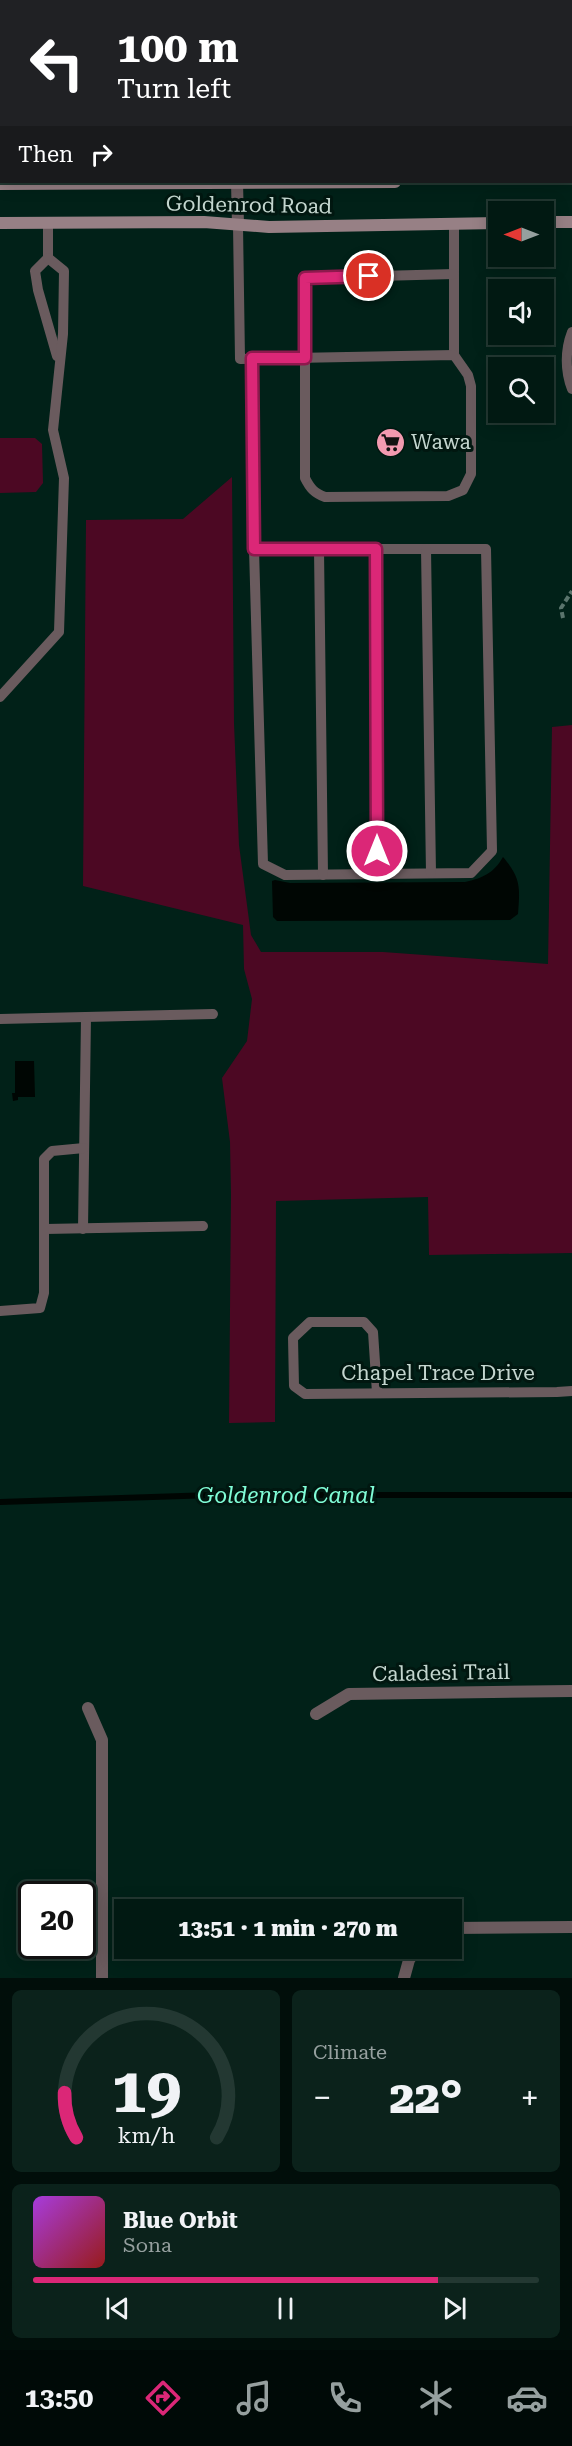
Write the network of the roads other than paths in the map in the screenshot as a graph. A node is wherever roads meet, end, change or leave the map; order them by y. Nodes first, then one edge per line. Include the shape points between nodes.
1 (118, 183) edge
2 (237, 183) edge
3 (0, 184) edge
4 (48, 222) junction
5 (554, 222) edge
6 (572, 222) edge
7 (0, 223) edge
8 (488, 223) edge
9 (454, 224) junction
10 (238, 225) junction
11 (48, 258) junction
12 (454, 274) junction
13 (572, 332) edge
14 (454, 356) junction
15 (252, 358) junction
16 (305, 358) junction
17 (59, 362) junction
18 (572, 389) edge
19 (254, 549) junction
20 (319, 549) junction
21 (376, 549) junction
22 (426, 549) junction
23 (0, 697) edge
24 (431, 873) junction
25 (323, 874) junction
26 (377, 874) junction
27 (213, 1014) dead end
28 (86, 1017) junction
29 (0, 1019) edge
30 (84, 1148) junction
31 (203, 1226) dead end
32 (45, 1229) junction
33 (83, 1229) junction
34 (0, 1311) edge
35 (572, 1391) edge
36 (377, 1393) junction
37 (572, 1691) edge
38 (88, 1708) dead end
39 (316, 1714) dead end
40 (572, 1927) edge
41 (462, 1928) edge
42 (410, 1959) edge
43 (102, 1978) edge
44 (404, 1978) edge

1 - 3 main road, Goldenrod Road
2 - 10 street
4 - 7 main road, Goldenrod Road
4 - 10 main road, Goldenrod Road
4 - 11 lane
5 - 6 main road
8 - 9 main road, Goldenrod Road
9 - 10 main road, Goldenrod Road
9 - 12 lane
10 - 15 lane via 240,359
11 - 17 lane via 63,271
11 - 17 lane via 35,271
12 - 14 lane
12 - 16 lane via 305,278
13 - 18 lane via 567,353
14 - 16 lane
14 - 16 lane via 471,386 471,474 463,490 448,496 316,494 305,478
15 - 16 lane
15 - 19 lane
17 - 23 lane via 53,430 64,478 59,632
19 - 20 lane
19 - 25 lane via 262,864 285,875
20 - 21 lane
20 - 25 lane
21 - 22 lane
21 - 26 lane
22 - 24 lane
22 - 24 lane via 486,549 492,851 471,873
24 - 26 lane
25 - 26 lane
27 - 28 lane
28 - 29 lane
28 - 30 lane
30 - 32 lane via 52,1151 44,1159
30 - 33 lane
31 - 33 lane
32 - 33 lane
32 - 34 lane via 44,1293 40,1308
35 - 36 lane, Chapel Trace Drive
36 - 36 lane, Chapel Trace Drive via 305,1394 294,1386 293,1338 310,1322 364,1322 373,1332
37 - 39 street, Caladesi Trail via 349,1694
38 - 43 street via 102,1740
40 - 41 street
42 - 44 street

